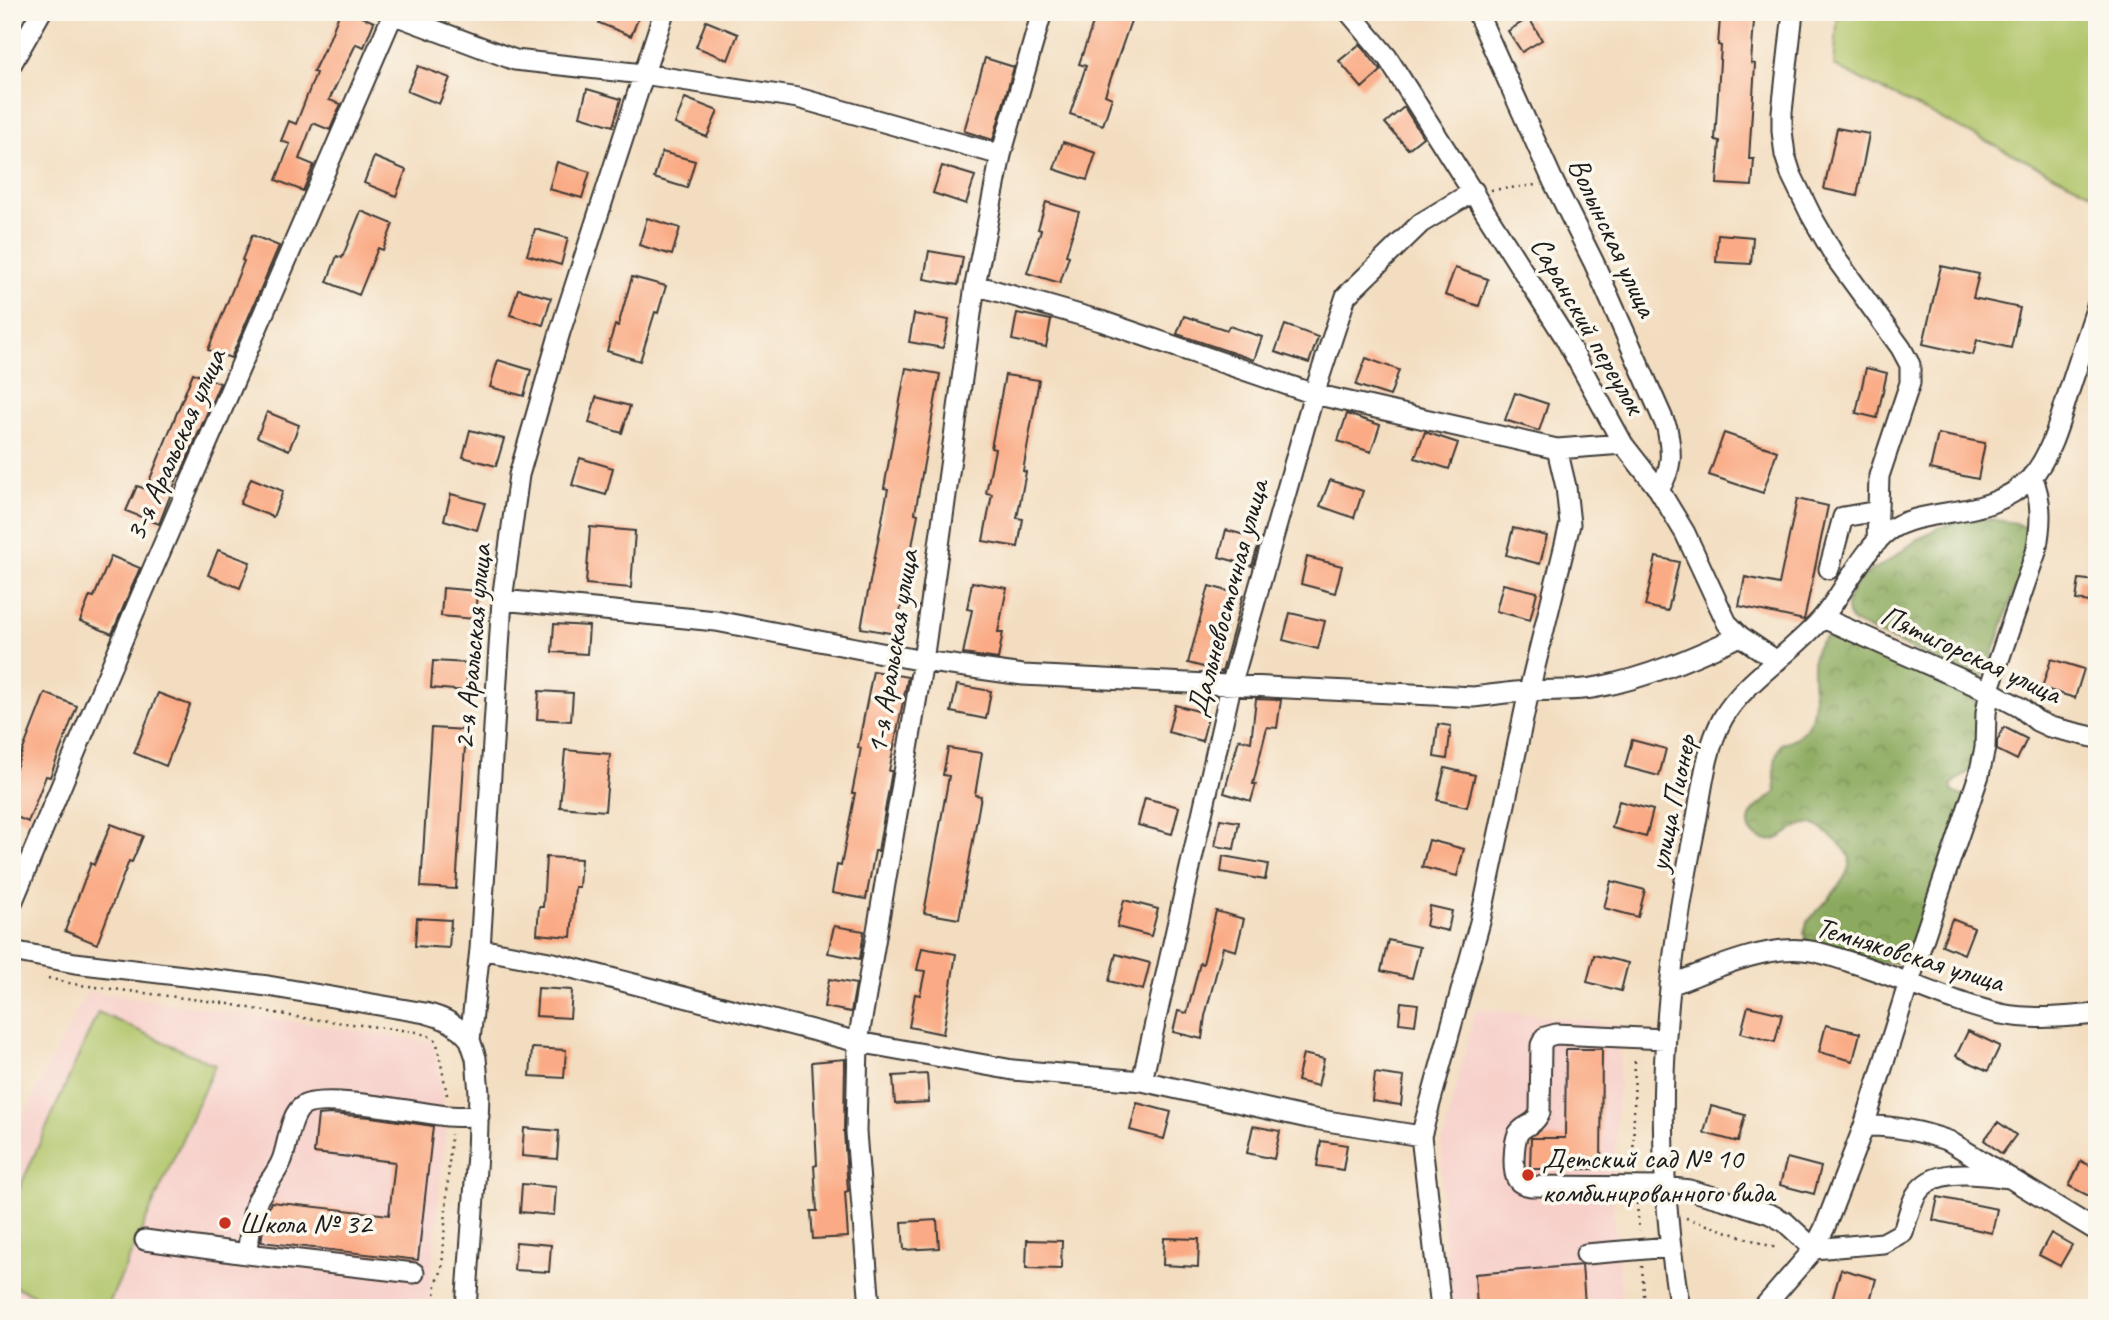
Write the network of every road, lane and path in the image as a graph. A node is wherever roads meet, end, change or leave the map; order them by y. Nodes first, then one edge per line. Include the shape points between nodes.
1 (41, 12) edge
2 (664, 12) edge
3 (1042, 12) edge
4 (1349, 12) edge
5 (1477, 12) edge
6 (1793, 12) edge
7 (391, 13) edge
8 (12, 63) edge
9 (643, 74) junction
10 (1001, 155) junction
11 (1554, 183) junction
12 (1474, 191) junction
13 (975, 285) junction
14 (2097, 306) edge
15 (1314, 394) junction
16 (1623, 444) junction
17 (1557, 449) junction
18 (2032, 476) junction
19 (1659, 490) junction
20 (1878, 511) junction
21 (1877, 542) junction
22 (1829, 569) dead end
23 (502, 600) junction
24 (1823, 618) junction
25 (1740, 636) junction
26 (923, 661) junction
27 (1777, 661) junction
28 (1231, 685) junction
29 (1529, 691) junction
30 (1989, 691) junction
31 (2097, 738) edge
32 (12, 902) edge
33 (480, 949) junction
34 (12, 951) edge
35 (37, 975) dead end
36 (1909, 982) junction
37 (1670, 985) junction
38 (2097, 1014) edge
39 (1665, 1039) junction
40 (470, 1040) junction
41 (858, 1042) junction
42 (1142, 1080) junction
43 (452, 1116) junction
44 (479, 1116) junction
45 (1864, 1126) junction
46 (1421, 1136) junction
47 (2010, 1178) junction
48 (1665, 1187) junction
49 (1637, 1211) dead end
50 (1646, 1211) dead end
51 (1686, 1218) dead end
52 (2097, 1231) edge
53 (145, 1240) dead end
54 (1670, 1247) junction
55 (1776, 1248) dead end
56 (1814, 1249) junction
57 (247, 1254) junction
58 (1586, 1254) dead end
59 (414, 1273) dead end
60 (434, 1308) edge
61 (466, 1308) edge
62 (870, 1308) edge
63 (1441, 1308) edge
64 (1680, 1308) edge
65 (1763, 1308) edge

1 - 8 street
2 - 9 street, 2-я Аральская улица
3 - 10 street, 1-я Аральская улица
4 - 12 street, Саранский переулок via 1387,57
5 - 11 street, Волынская улица
6 - 20 street via 1782,112 1788,165 1837,260 1910,365 1910,383 1879,476
7 - 9 street via 515,60
7 - 32 street, 3-я Аральская улица
9 - 10 street via 798,98
9 - 23 street, 2-я Аральская улица via 519,475
10 - 13 street, 1-я Аральская улица
11 - 12 path
11 - 19 street, Волынская улица via 1667,428 1672,450 1668,474
12 - 15 street, Дальневосточная улица via 1421,223 1346,296
12 - 16 street, Саранский переулок via 1564,336
13 - 15 street via 1101,321
13 - 26 street, 1-я Аральская улица
14 - 18 street via 2059,421
15 - 17 street
15 - 28 street, Дальневосточная улица
16 - 17 street
16 - 19 street, Саранский переулок
17 - 29 street via 1570,524
18 - 21 street, улица Пионер via 1991,503 1910,521
18 - 30 street via 2040,501 2040,532
19 - 25 street, Саранский переулок via 1685,533 1727,623
20 - 21 street
20 - 22 street via 1843,517
21 - 24 street, улица Пионер
23 - 26 street via 716,621
23 - 33 street, 2-я Аральская улица
24 - 27 street, улица Пионер
24 - 30 street, Пятигорская улица
25 - 27 street, Саранский переулок
25 - 29 street via 1626,681 1570,691
26 - 28 street via 1023,675
26 - 41 street, 1-я Аральская улица
27 - 37 street, улица Пионер via 1729,707 1715,737 1690,849
28 - 29 street via 1474,697
28 - 42 street, Дальневосточная улица
29 - 46 street via 1480,922
30 - 31 street, Пятигорская улица via 2049,727
30 - 36 street via 1984,758
33 - 40 street, 2-я Аральская улица
33 - 41 street via 549,962
34 - 40 street via 425,1013 456,1024
35 - 43 path via 73,984 417,1032 437,1042
36 - 37 street, Темняковская улица via 1821,953 1780,950
36 - 38 street, Темняковская улица via 2003,1014
36 - 45 street
37 - 39 street, улица Пионер
39 - 48 street, улица Пионер
39 - 48 street via 1545,1037 1540,1112 1536,1121 1519,1131 1514,1168 1516,1179 1531,1186
40 - 44 street, 2-я Аральская улица via 478,1071
41 - 42 street via 1013,1070
41 - 62 street, 1-я Аральская улица via 856,1132
42 - 46 street via 1308,1118
43 - 44 street
43 - 57 street via 333,1101 302,1106 275,1174 258,1200
43 - 60 path via 442,1269
44 - 61 street, 2-я Аральская улица
45 - 47 street via 1900,1127 1949,1141
45 - 56 street
46 - 63 street
47 - 52 street
47 - 56 street via 1961,1173 1930,1181 1916,1194 1903,1232 1883,1242
48 - 54 street, улица Пионер
48 - 56 street via 1770,1214
49 - 50 path
51 - 55 path
53 - 57 street
54 - 58 street
54 - 64 street, улица Пионер
56 - 65 street
57 - 59 street

